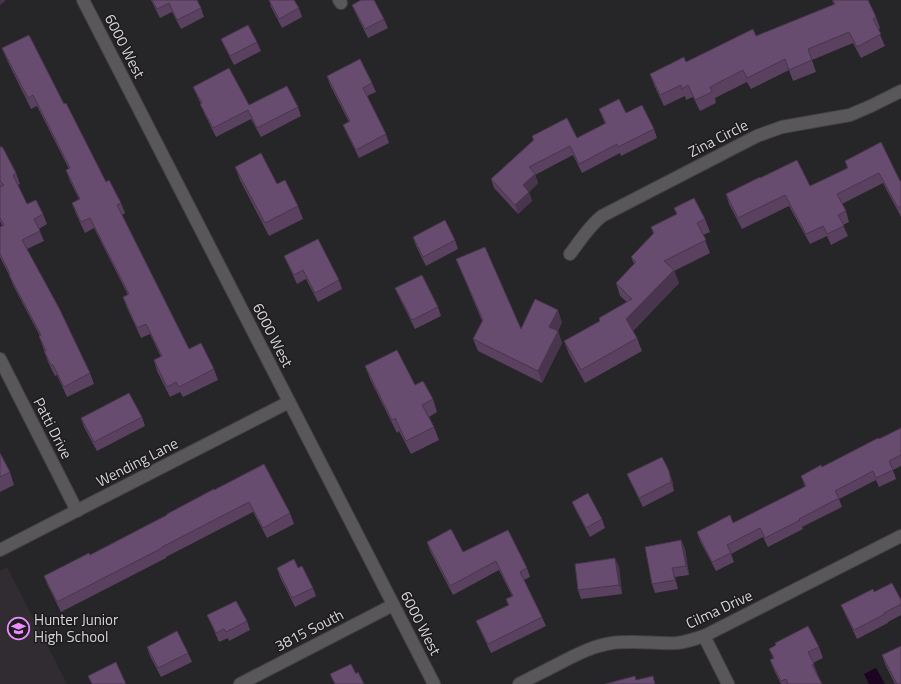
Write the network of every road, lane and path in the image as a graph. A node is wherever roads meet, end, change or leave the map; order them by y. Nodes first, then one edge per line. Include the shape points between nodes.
1 (83, 0) edge
2 (901, 91) edge
3 (570, 254) dead end
4 (0, 359) edge
5 (289, 402) junction
6 (77, 511) junction
7 (901, 536) edge
8 (0, 550) edge
9 (393, 605) junction
10 (704, 636) junction
11 (240, 684) edge
12 (434, 684) edge
13 (519, 684) edge
14 (728, 684) edge

1 - 5 street, 6000 West
2 - 3 street, Zina Circle via 850,114 782,127 757,136 602,216
4 - 6 street, Patti Drive
5 - 6 street, Wending Lane
5 - 9 street, 6000 West
6 - 8 street, Wending Lane
7 - 10 street, Cilma Drive
9 - 11 street, 3815 South
9 - 12 street, 6000 West
10 - 13 street, Cilma Drive via 689,641 628,642 598,646
10 - 14 street

